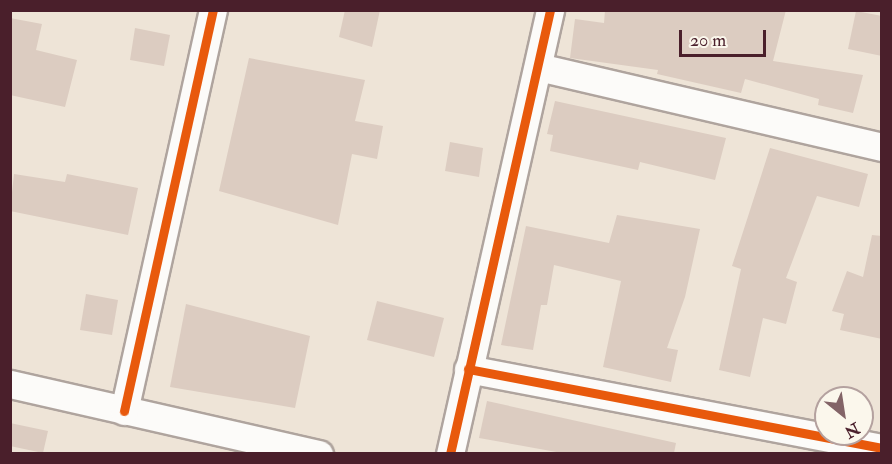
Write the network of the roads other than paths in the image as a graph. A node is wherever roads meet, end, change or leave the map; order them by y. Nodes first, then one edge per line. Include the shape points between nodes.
1 (213, 10) edge
2 (550, 10) edge
3 (538, 67) junction
4 (882, 147) edge
5 (468, 369) junction
6 (10, 384) edge
7 (124, 411) junction
8 (882, 448) edge
9 (319, 453) edge
10 (450, 453) edge

1 - 7 street
2 - 3 street
3 - 4 street
3 - 5 street
5 - 8 street
5 - 10 street
6 - 7 street
7 - 9 street

